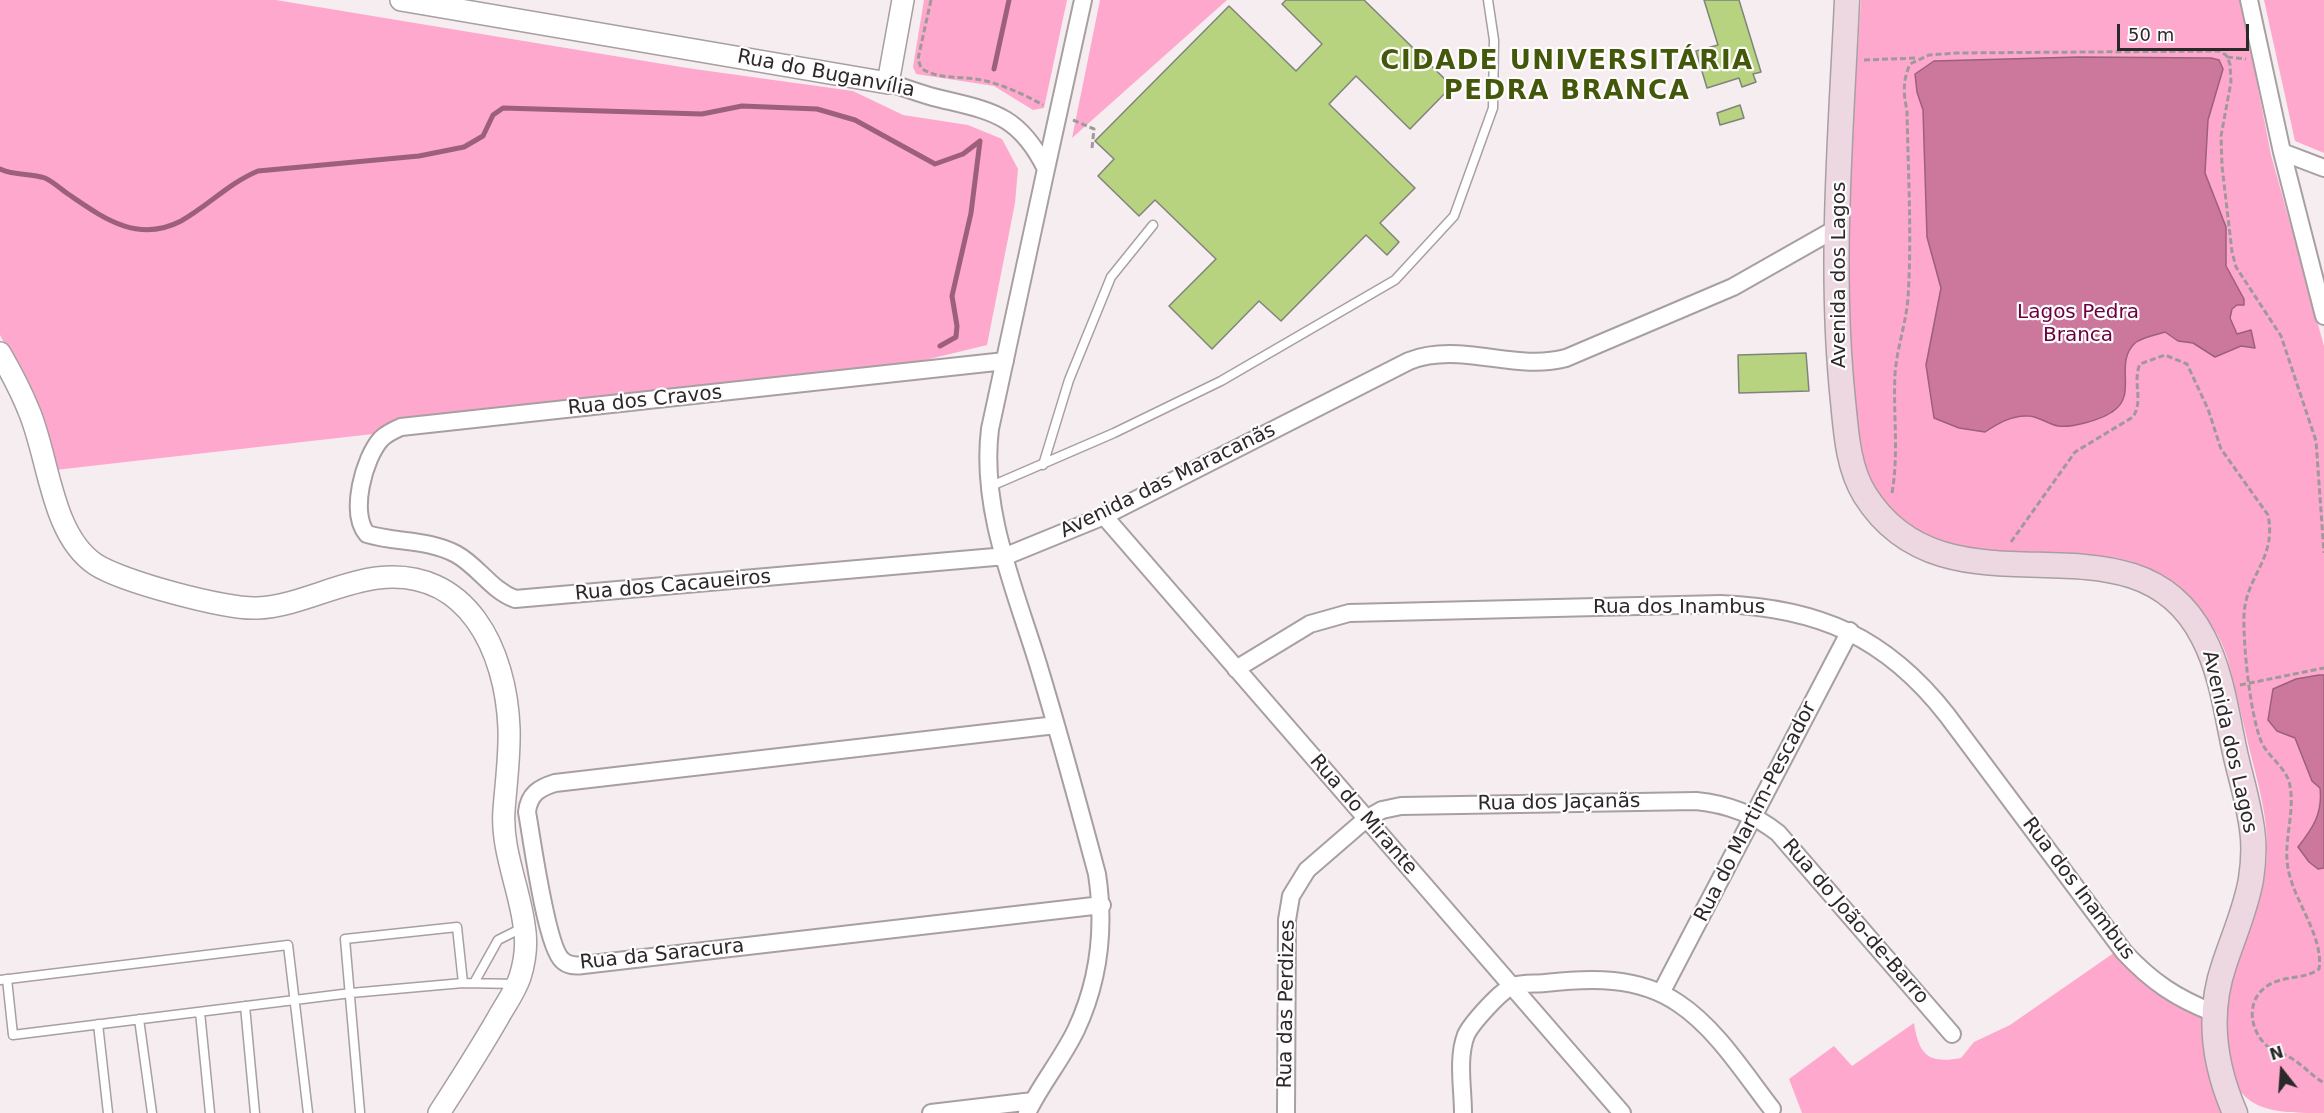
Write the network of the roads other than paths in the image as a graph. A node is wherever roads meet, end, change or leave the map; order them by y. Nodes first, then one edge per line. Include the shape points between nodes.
1 (401, 0) edge
2 (903, 0) edge
3 (1083, 0) edge
4 (1488, 0) edge
5 (1847, 0) edge
6 (2249, 0) edge
7 (888, 83) junction
8 (2282, 152) junction
9 (2324, 168) edge
10 (1046, 169) junction
11 (1153, 225) dead end
12 (1837, 228) junction
13 (2324, 316) edge
14 (0, 353) edge
15 (1005, 362) junction
16 (1043, 465) junction
17 (988, 487) junction
18 (1104, 516) junction
19 (362, 528) joint
20 (1006, 556) junction
21 (1850, 631) junction
22 (1236, 669) junction
23 (1056, 725) junction
24 (1753, 816) junction
25 (1366, 819) junction
26 (1102, 905) junction
27 (525, 927) junction
28 (4, 979) edge
29 (463, 983) junction
30 (474, 983) junction
31 (517, 984) junction
32 (1512, 986) junction
33 (351, 993) junction
34 (1661, 993) junction
35 (294, 1000) junction
36 (245, 1006) junction
37 (200, 1012) junction
38 (2214, 1013) junction
39 (139, 1019) junction
40 (98, 1024) junction
41 (1952, 1034) dead end
42 (1030, 1107) edge
43 (1772, 1109) dead end
44 (360, 1112) edge
45 (108, 1113) edge
46 (152, 1113) edge
47 (210, 1113) edge
48 (255, 1113) edge
49 (308, 1113) edge
50 (439, 1113) edge
51 (931, 1113) edge
52 (1286, 1113) edge
53 (1463, 1113) edge
54 (1622, 1113) edge
55 (2235, 1113) edge

1 - 7 street, Rua do Buganvília
2 - 7 street
3 - 10 street
4 - 16 lane via 1494,40 1492,108 1454,216 1395,280 1221,381
5 - 12 main road, Avenida dos Lagos
6 - 8 street
7 - 10 street, Rua do Buganvília via 1001,117 1023,132
8 - 9 street
8 - 13 street
10 - 15 street
11 - 16 lane via 1112,277 1069,380
12 - 18 street, Avenida das Maracanãs via 1733,287 1566,358 1540,363 1443,353 1409,361
12 - 38 main road, Avenida dos Lagos via 1836,324 1846,434 1854,470 1865,495 1884,518 1923,547 1949,558 2102,568 2144,579 2192,618 2213,661 2249,813 2253,857 2246,901 2222,969
14 - 27 street via 30,411 62,520 82,555 99,567 208,602 258,608 354,583 403,577 449,592 470,611 501,666 509,730 503,820
15 - 17 street via 988,447
15 - 19 street, Rua dos Cravos via 401,427 381,439 362,483 357,507
16 - 17 lane
17 - 20 street
18 - 20 street, Avenida das Maracanãs
18 - 22 street, Rua do Mirante
19 - 20 street, Rua dos Cacaueiros via 375,537 445,549 460,556 505,595 515,599
20 - 23 street
21 - 22 street, Rua dos Inambus via 1806,615 1721,604 1359,612 1310,624
21 - 24 street, Rua do Martim-Pescador
21 - 38 street, Rua dos Inambus via 1894,660 1932,695 2124,952 2147,977
22 - 25 street, Rua do Mirante
23 - 26 street
23 - 26 street, Rua da Saracura via 543,787 528,801 527,812 552,941 563,962 573,966
24 - 25 street, Rua dos Jaçanãs via 1716,803 1696,801 1401,806
24 - 34 street, Rua do Martim-Pescador
24 - 41 street, Rua do João-de-Barro via 1778,834
25 - 32 street, Rua do Mirante
25 - 52 street, Rua das Perdizes via 1307,870 1291,896 1287,920
26 - 42 street via 1101,936 1085,1007
27 - 30 lane via 498,940
27 - 31 street via 524,958
28 - 35 lane via 288,945
28 - 40 lane via 13,1035
29 - 30 lane
29 - 33 lane
29 - 33 lane via 457,927 345,939
30 - 31 lane
31 - 50 street
32 - 34 street via 1610,980
32 - 53 street via 1477,1019 1465,1037
32 - 54 street, Rua do Mirante
33 - 35 lane
33 - 44 lane
34 - 43 street via 1701,1023
35 - 36 lane
35 - 49 lane
36 - 37 lane
36 - 48 lane
37 - 39 lane
37 - 47 lane
38 - 55 main road, Avenida dos Lagos via 2219,1068
39 - 40 lane
39 - 46 lane
40 - 45 lane
42 - 51 street

